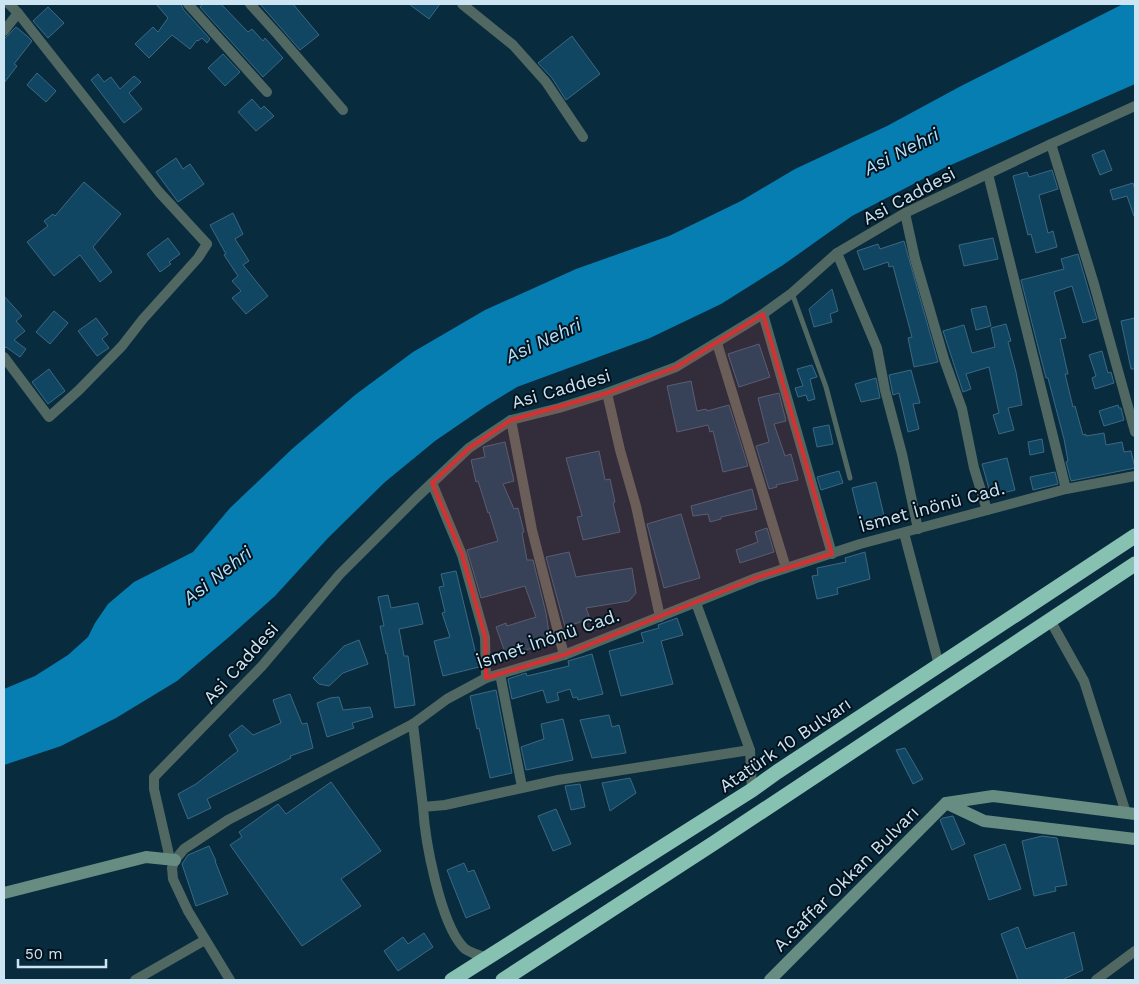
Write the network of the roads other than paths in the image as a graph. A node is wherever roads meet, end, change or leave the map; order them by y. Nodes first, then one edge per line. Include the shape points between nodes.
1 (9, 4) edge
2 (188, 4) edge
3 (250, 4) edge
4 (462, 4) edge
5 (18, 13) junction
6 (4, 31) edge
7 (267, 92) dead end
8 (1135, 106) edge
9 (343, 110) dead end
10 (583, 137) dead end
11 (1051, 144) junction
12 (988, 174) junction
13 (906, 214) junction
14 (837, 253) junction
15 (792, 293) junction
16 (763, 314) junction
17 (717, 343) junction
18 (4, 357) edge
19 (607, 393) junction
20 (511, 420) junction
21 (1135, 432) edge
22 (1135, 476) edge
23 (850, 478) dead end
24 (432, 483) junction
25 (1066, 489) junction
26 (987, 510) junction
27 (918, 529) junction
28 (904, 533) junction
29 (1135, 536) edge
30 (832, 554) junction
31 (1135, 564) edge
32 (786, 568) junction
33 (696, 603) junction
34 (660, 617) junction
35 (1050, 620) junction
36 (564, 655) junction
37 (939, 665) junction
38 (500, 674) junction
39 (486, 678) junction
40 (413, 724) junction
41 (750, 750) junction
42 (522, 787) junction
43 (752, 790) junction
44 (946, 802) junction
45 (423, 808) junction
46 (1131, 814) edge
47 (1135, 839) edge
48 (172, 859) junction
49 (4, 893) edge
50 (205, 940) junction
51 (1135, 951) edge
52 (487, 958) junction
53 (135, 980) edge
54 (230, 980) edge
55 (452, 980) edge
56 (503, 980) edge
57 (770, 980) edge
58 (1096, 980) edge

1 - 5 street
2 - 7 street
3 - 9 street
4 - 10 street via 512,45 546,82
5 - 6 street
5 - 18 street via 159,192 207,244 122,346 49,417
8 - 11 street, Asi Caddesi
11 - 12 street, Asi Caddesi
11 - 21 street
12 - 13 street, Asi Caddesi
12 - 25 street
13 - 14 street, Asi Caddesi
13 - 26 street via 914,258 962,409 974,468
14 - 15 street, Asi Caddesi
14 - 27 street via 877,348
15 - 16 street, Asi Caddesi
15 - 23 lane via 826,387
16 - 17 street, Asi Caddesi
16 - 30 street
17 - 19 street, Asi Caddesi via 676,367
17 - 32 street
19 - 20 street, Asi Caddesi
19 - 34 street
20 - 24 street, Asi Caddesi via 469,448
20 - 36 street via 532,530
22 - 25 street, İsmet İnönü Cad.
24 - 39 street via 462,555 485,637
24 - 48 street, Asi Caddesi via 340,574 262,666 154,777 154,789
25 - 26 street, İsmet İnönü Cad.
26 - 27 street, İsmet İnönü Cad.
27 - 28 street, İsmet İnönü Cad.
28 - 30 street, İsmet İnönü Cad.
28 - 37 street
29 - 37 highway, Atatürk 10 Bulvarı
30 - 32 street, İsmet İnönü Cad.
31 - 35 highway
32 - 33 street, İsmet İnönü Cad.
33 - 34 street, İsmet İnönü Cad.
33 - 41 street
34 - 36 street, İsmet İnönü Cad.
35 - 46 street via 1084,681
35 - 56 highway
36 - 38 street, İsmet İnönü Cad.
37 - 43 highway, Atatürk 10 Bulvarı
38 - 39 street, İsmet İnönü Cad.
38 - 42 street
39 - 40 street, İsmet İnönü Cad. via 447,699
40 - 45 street
40 - 48 street, İsmet İnönü Cad. via 228,820
41 - 42 street
41 - 43 street
42 - 45 street
43 - 52 highway, Atatürk 10 Bulvarı
44 - 46 street via 993,796
44 - 47 street via 984,821
44 - 57 street, A.Gaffar Okkan Bulvarı
45 - 52 street via 424,830 447,922 463,948
48 - 49 street via 146,857
48 - 50 street via 174,879
50 - 53 street
50 - 54 street
51 - 58 street
52 - 55 highway, Atatürk 10 Bulvarı

